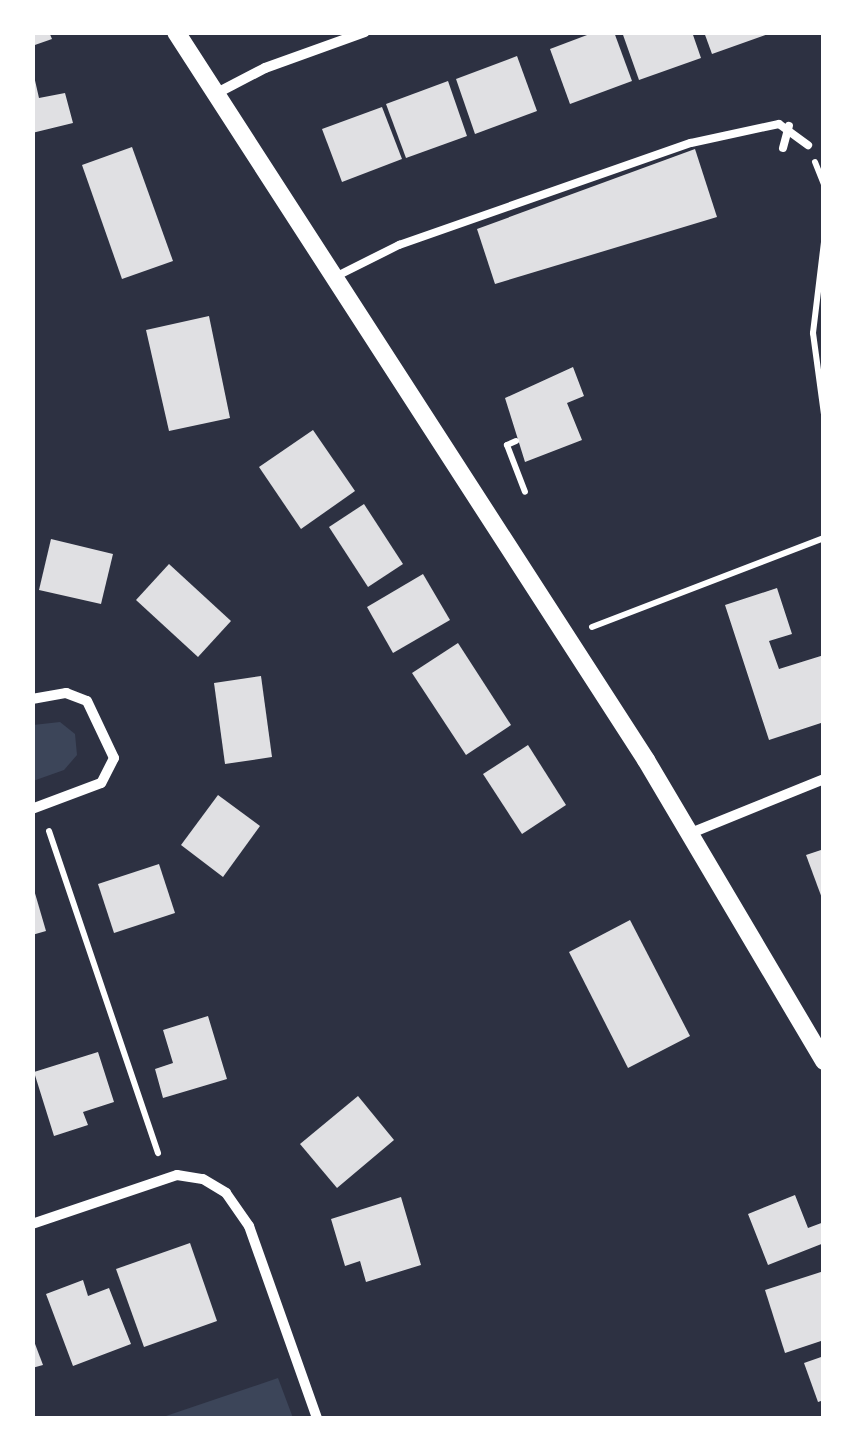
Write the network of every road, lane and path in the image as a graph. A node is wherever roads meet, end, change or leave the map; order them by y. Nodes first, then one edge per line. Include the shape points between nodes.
1 (176, 32) edge
2 (366, 32) edge
3 (217, 94) junction
4 (789, 126) junction
5 (808, 145) dead end
6 (782, 148) dead end
7 (824, 242) edge
8 (335, 277) junction
9 (824, 414) edge
10 (516, 442) dead end
11 (525, 492) dead end
12 (824, 538) edge
13 (568, 638) junction
14 (32, 699) edge
15 (824, 779) edge
16 (32, 808) edge
17 (49, 830) dead end
18 (691, 832) junction
19 (824, 1061) edge
20 (158, 1153) dead end
21 (32, 1224) edge
22 (318, 1418) edge

1 - 3 street
2 - 3 street via 265,68
3 - 8 street
4 - 5 lane
4 - 6 lane
4 - 8 lane via 756,125 604,172 399,245
7 - 9 path via 814,333
8 - 13 street
10 - 11 path via 507,445
12 - 13 path
13 - 18 street
14 - 16 street via 66,694 87,701 114,758 101,783
15 - 18 street
17 - 20 path
18 - 19 street
21 - 22 street via 177,1176 204,1179 226,1192 249,1226

